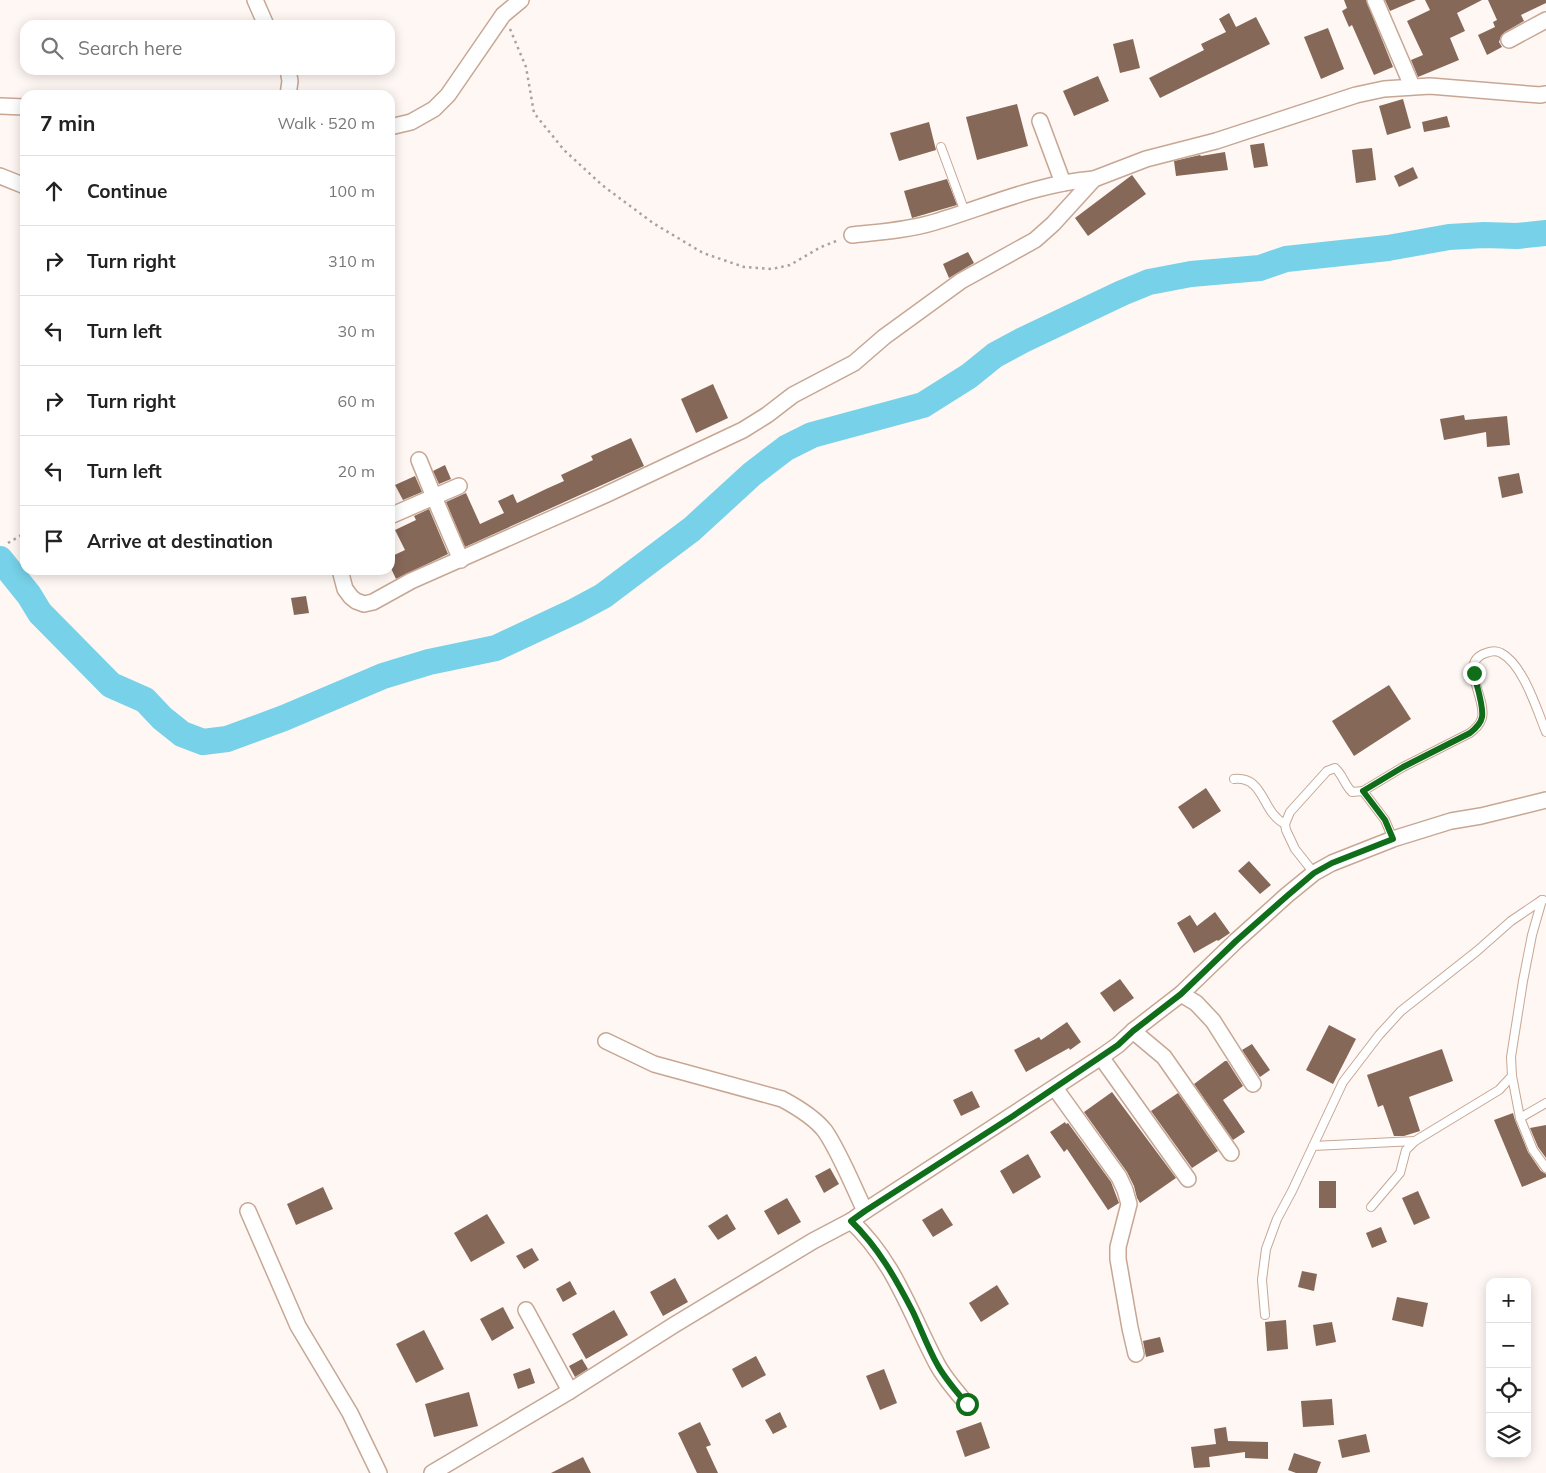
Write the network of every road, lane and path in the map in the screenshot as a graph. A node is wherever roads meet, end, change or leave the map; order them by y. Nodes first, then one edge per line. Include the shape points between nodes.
1 (255, 0) edge
2 (521, 0) edge
3 (1375, 0) edge
4 (503, 15) junction
5 (264, 20) edge
6 (1546, 20) edge
7 (1509, 40) dead end
8 (289, 75) edge
9 (1412, 86) junction
10 (289, 90) edge
11 (1546, 94) edge
12 (0, 106) edge
13 (20, 107) edge
14 (1040, 121) dead end
15 (395, 126) edge
16 (941, 148) dead end
17 (0, 176) edge
18 (1094, 179) junction
19 (1063, 183) junction
20 (20, 184) edge
21 (965, 212) junction
22 (852, 236) joint
23 (419, 460) dead end
24 (459, 486) dead end
25 (434, 497) junction
26 (395, 514) edge
27 (20, 536) edge
28 (8, 543) dead end
29 (461, 560) junction
30 (341, 575) edge
31 (1546, 732) edge
32 (1234, 779) dead end
33 (1363, 791) junction
34 (1546, 800) edge
35 (1285, 824) junction
36 (1393, 839) junction
37 (1314, 873) junction
38 (1544, 900) edge
39 (1181, 994) junction
40 (1133, 1031) junction
41 (606, 1041) dead end
42 (1101, 1057) junction
43 (1512, 1076) junction
44 (1253, 1084) dead end
45 (1055, 1088) junction
46 (1546, 1103) edge
47 (1520, 1118) junction
48 (1415, 1141) junction
49 (1313, 1146) junction
50 (1231, 1153) dead end
51 (1546, 1168) edge
52 (1188, 1179) dead end
53 (1371, 1207) dead end
54 (248, 1211) dead end
55 (865, 1211) junction
56 (851, 1221) junction
57 (526, 1310) dead end
58 (1265, 1315) dead end
59 (1136, 1354) dead end
60 (570, 1391) junction
61 (967, 1404) dead end
62 (379, 1473) edge
63 (432, 1473) edge

1 - 5 street
2 - 4 street
3 - 9 street
4 - 15 street via 448,96 424,116
4 - 22 path via 526,67 534,113 564,150 602,185 653,223 703,253 744,267 772,270 790,266 821,247
6 - 7 street
8 - 10 street
9 - 11 street
9 - 18 street via 1356,95 1255,129 1146,159
12 - 13 street
14 - 19 street
16 - 21 lane
17 - 20 street
18 - 19 street
18 - 29 street via 1035,240 961,281 884,337 854,364 793,395 744,430
19 - 21 street
21 - 22 street via 933,223
23 - 25 street
24 - 25 street
25 - 26 street
25 - 29 street
27 - 28 path
29 - 30 street via 364,604 356,601 345,589
31 - 33 lane via 1523,677 1510,659 1497,651 1481,654 1473,666 1482,717 1478,725 1470,733
32 - 35 lane via 1243,778 1253,783 1271,813
33 - 35 lane via 1352,792 1335,768 1327,771 1290,812
33 - 36 lane via 1385,820
34 - 36 street via 1450,821
35 - 37 lane via 1295,849
36 - 37 street
37 - 39 street
38 - 43 lane via 1532,935 1523,981 1511,1057
38 - 49 lane via 1511,921 1401,1011 1342,1082
39 - 40 street
39 - 44 street via 1196,1003 1213,1021
40 - 42 street
40 - 50 street via 1164,1057
41 - 55 street via 654,1064 782,1099 801,1109 824,1130
42 - 45 street
42 - 52 street
43 - 47 lane
43 - 48 lane via 1499,1090
45 - 55 street
45 - 59 street via 1125,1190 1128,1204 1118,1259
46 - 47 lane
47 - 51 lane via 1533,1150
48 - 49 lane
48 - 53 lane via 1406,1150 1400,1174
49 - 58 lane via 1266,1249 1262,1280
54 - 62 street via 298,1326 350,1413
55 - 56 street
56 - 60 street via 674,1324
56 - 61 street via 883,1258 937,1365
57 - 60 street
60 - 63 street

